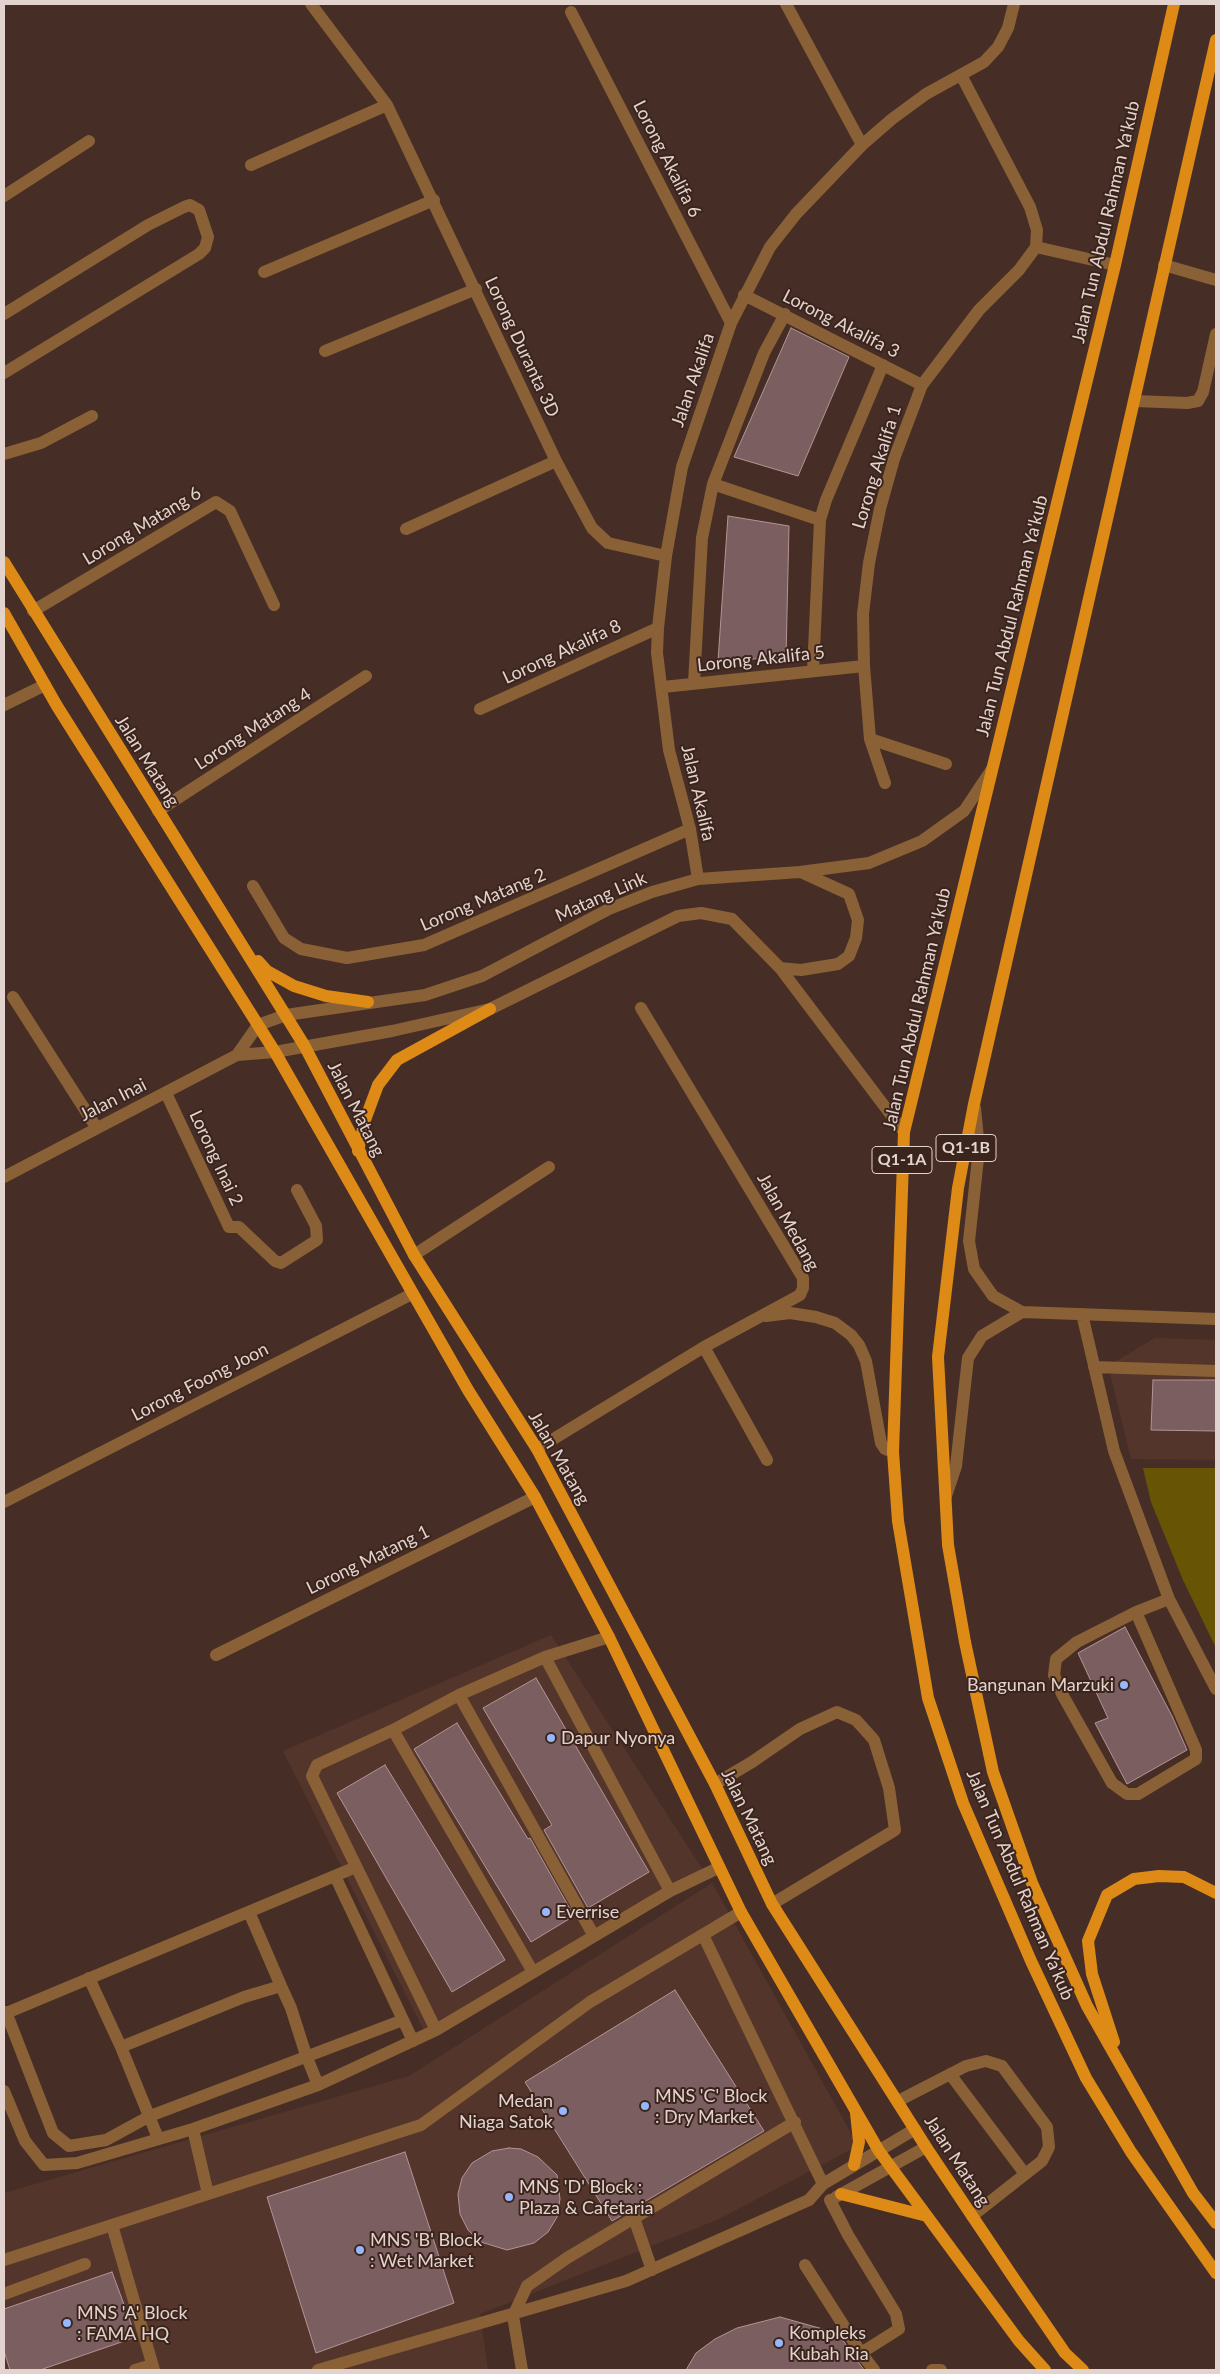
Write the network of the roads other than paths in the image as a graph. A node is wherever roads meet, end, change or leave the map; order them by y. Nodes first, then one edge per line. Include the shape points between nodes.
1 (311, 4) edge
2 (786, 4) edge
3 (1014, 4) edge
4 (1174, 4) edge
5 (571, 12) dead end
6 (1216, 40) edge
7 (961, 75) junction
8 (387, 105) junction
9 (88, 141) dead end
10 (862, 145) junction
11 (251, 165) dead end
12 (4, 196) edge
13 (434, 200) junction
14 (1036, 246) junction
15 (1115, 265) junction
16 (1164, 265) junction
17 (264, 272) dead end
18 (1216, 280) edge
19 (476, 290) junction
20 (744, 295) junction
21 (4, 314) edge
22 (785, 314) junction
23 (731, 323) junction
24 (1216, 334) edge
25 (324, 352) dead end
26 (883, 364) junction
27 (4, 373) edge
28 (922, 385) junction
29 (1134, 401) junction
30 (92, 416) dead end
31 (4, 454) edge
32 (556, 461) junction
33 (713, 484) junction
34 (820, 520) junction
35 (406, 529) dead end
36 (666, 556) junction
37 (4, 562) edge
38 (274, 605) dead end
39 (33, 611) junction
40 (4, 613) edge
41 (658, 628) junction
42 (864, 666) junction
43 (813, 671) junction
44 (366, 676) dead end
45 (694, 683) junction
46 (45, 685) junction
47 (663, 687) junction
48 (4, 705) edge
49 (480, 709) dead end
50 (870, 739) junction
51 (946, 764) dead end
52 (994, 766) junction
53 (885, 783) dead end
54 (158, 811) junction
55 (690, 829) junction
56 (800, 872) junction
57 (698, 880) junction
58 (254, 886) dead end
59 (243, 944) junction
60 (780, 968) junction
61 (13, 997) dead end
62 (368, 1002) junction
63 (641, 1008) dead end
64 (490, 1009) junction
65 (286, 1016) junction
66 (258, 1025) junction
67 (304, 1045) junction
68 (275, 1052) junction
69 (237, 1055) junction
70 (166, 1093) junction
71 (974, 1104) junction
72 (96, 1127) junction
73 (904, 1132) junction
74 (358, 1151) junction
75 (549, 1167) dead end
76 (4, 1177) edge
77 (297, 1190) dead end
78 (414, 1255) junction
79 (412, 1294) junction
80 (1022, 1312) junction
81 (1082, 1314) junction
82 (754, 1318) junction
83 (1216, 1319) edge
84 (704, 1347) junction
85 (1094, 1367) junction
86 (1216, 1371) edge
87 (537, 1449) junction
88 (893, 1452) junction
89 (767, 1460) dead end
90 (535, 1497) junction
91 (945, 1501) junction
92 (4, 1502) edge
93 (1169, 1600) junction
94 (1136, 1612) junction
95 (609, 1636) junction
96 (216, 1654) dead end
97 (545, 1657) junction
98 (1216, 1689) edge
99 (459, 1695) junction
100 (393, 1730) junction
101 (715, 1784) junction
102 (356, 1867) junction
103 (718, 1868) junction
104 (335, 1876) junction
105 (670, 1891) junction
106 (1216, 1893) edge
107 (772, 1904) junction
108 (249, 1912) junction
109 (741, 1912) junction
110 (703, 1935) junction
111 (594, 1936) junction
112 (533, 1972) junction
113 (89, 1978) junction
114 (281, 1986) junction
115 (5, 2013) edge
116 (403, 2020) junction
117 (436, 2030) junction
118 (413, 2041) junction
119 (121, 2047) junction
120 (306, 2055) junction
121 (1122, 2066) junction
122 (950, 2074) junction
123 (318, 2085) junction
124 (4, 2091) edge
125 (898, 2101) junction
126 (856, 2109) junction
127 (150, 2116) junction
128 (795, 2122) junction
129 (193, 2129) junction
130 (915, 2129) junction
131 (158, 2138) junction
132 (926, 2147) junction
133 (879, 2151) junction
134 (854, 2165) junction
135 (892, 2168) junction
136 (1025, 2174) junction
137 (823, 2184) junction
138 (208, 2194) junction
139 (836, 2197) junction
140 (810, 2200) junction
141 (927, 2216) junction
142 (972, 2216) junction
143 (634, 2218) junction
144 (1216, 2223) edge
145 (112, 2225) junction
146 (4, 2260) edge
147 (85, 2264) dead end
148 (805, 2265) dead end
149 (652, 2270) junction
150 (1216, 2273) edge
151 (4, 2294) edge
152 (513, 2316) junction
153 (861, 2353) junction
154 (153, 2367) edge
155 (135, 2370) edge
156 (324, 2370) edge
157 (522, 2370) edge
158 (874, 2370) edge
159 (932, 2370) edge
160 (941, 2370) edge
161 (1045, 2370) edge
162 (1083, 2370) edge

1 - 8 street, Lorong Duranta 3D
2 - 10 street
3 - 7 street, Jalan Akalifa via 1008,28 998,47 984,62
4 - 15 main road, Jalan Tun Abdul Rahman Ya'kub / Q1-1A
5 - 23 street, Lorong Akalifa 6
6 - 16 main road, Jalan Tun Abdul Rahman Ya'kub / Q1-1B
7 - 10 street, Jalan Akalifa via 926,94
7 - 14 street via 1030,206 1037,230
8 - 11 street
8 - 13 street, Lorong Duranta 3D
9 - 12 street
10 - 20 street, Jalan Akalifa via 826,181 770,247
13 - 17 street
13 - 19 street, Lorong Duranta 3D
14 - 15 street
14 - 28 street, Lorong Akalifa 1 via 1019,270 980,310
15 - 52 main road, Jalan Tun Abdul Rahman Ya'kub / Q1-1A
16 - 18 street
16 - 29 main road, Jalan Tun Abdul Rahman Ya'kub / Q1-1B
19 - 25 street
19 - 32 street, Lorong Duranta 3D
20 - 22 street, Lorong Akalifa 3
20 - 23 street, Jalan Akalifa
21 - 27 street via 148,225 190,205 199,210 208,237 205,248 198,254
22 - 26 street, Lorong Akalifa 3
22 - 33 street via 764,353
23 - 36 street, Jalan Akalifa via 682,467
24 - 29 street via 1198,401
26 - 28 street, Lorong Akalifa 3
26 - 34 street
28 - 42 street, Lorong Akalifa 1 via 894,459 868,563 862,614
29 - 71 main road, Jalan Tun Abdul Rahman Ya'kub / Q1-1B
30 - 31 street via 41,442
32 - 35 street
32 - 36 street, Lorong Duranta 3D via 592,528 608,543
33 - 34 street
33 - 45 street via 702,538
34 - 43 street
36 - 41 street, Jalan Akalifa
37 - 39 main road, Jalan Matang
38 - 39 street, Lorong Matang 6 via 230,511 216,502
39 - 54 main road, Jalan Matang
40 - 46 main road
41 - 47 street, Jalan Akalifa via 657,652
41 - 49 street, Lorong Akalifa 8
42 - 43 street, Lorong Akalifa 5
42 - 50 street, Lorong Akalifa 1
43 - 45 street, Lorong Akalifa 5
44 - 54 street, Lorong Matang 4
45 - 47 street, Lorong Akalifa 5
46 - 48 street
46 - 66 main road
47 - 55 street, Jalan Akalifa via 669,750
50 - 51 street
50 - 53 street, Lorong Akalifa 1
52 - 56 street, Matang Link via 964,811 922,841 869,863
52 - 73 main road, Jalan Tun Abdul Rahman Ya'kub / Q1-1A
54 - 59 main road, Jalan Matang
55 - 57 street, Jalan Akalifa
55 - 58 street, Lorong Matang 2 via 424,945 347,958 301,949 284,938
56 - 57 street, Matang Link
56 - 60 street via 849,894 858,920 856,938 849,956 838,964 801,970
57 - 62 street, Matang Link via 652,892 609,909 482,976 425,995
59 - 62 main road via 267,971 294,986 326,996
59 - 65 main road, Jalan Matang
60 - 64 street via 732,919 701,913 678,916
60 - 73 street
61 - 72 street
62 - 65 street, Matang Link
63 - 82 street, Jalan Medang via 803,1278 804,1288 800,1295
64 - 67 street via 392,1031
64 - 74 main road via 397,1060 378,1085
65 - 66 street, Matang Link
65 - 67 main road, Jalan Matang
66 - 68 main road
66 - 69 street
67 - 68 street
67 - 74 main road, Jalan Matang
68 - 69 street
68 - 79 main road
69 - 70 street, Jalan Inai
70 - 72 street, Jalan Inai
70 - 77 street, Lorong Inai 2 via 229,1227 239,1227 275,1261 282,1263 317,1240 316,1226
71 - 80 street via 979,1150 969,1241 974,1269 993,1296
71 - 91 main road, Jalan Tun Abdul Rahman Ya'kub / Q1-1B via 958,1188 938,1357
72 - 76 street, Jalan Inai
73 - 88 main road, Jalan Tun Abdul Rahman Ya'kub / Q1-1A
74 - 78 main road, Jalan Matang
75 - 78 street
78 - 87 main road, Jalan Matang
79 - 90 main road
79 - 92 street, Lorong Foong Joon
80 - 81 street
80 - 91 street via 982,1336 968,1358 956,1466
81 - 83 street
81 - 85 street
82 - 84 street, Jalan Medang
82 - 88 street via 790,1313 816,1317 834,1323 851,1335 866,1361 881,1442 885,1449
84 - 87 street, Jalan Medang
84 - 89 street
85 - 86 street
85 - 93 street via 1114,1451
87 - 101 main road, Jalan Matang
88 - 150 main road, Jalan Tun Abdul Rahman Ya'kub / Q1-1A via 898,1522 928,1698 963,1803 1086,2078 1131,2152
90 - 95 main road
90 - 96 street, Lorong Matang 1
91 - 121 main road, Jalan Tun Abdul Rahman Ya'kub / Q1-1B via 948,1544 965,1642 993,1772 1032,1883 1088,2006
93 - 94 street
93 - 98 street
94 - 94 street via 1077,1642 1056,1659 1054,1675 1112,1783 1127,1794 1138,1794 1196,1759 1196,1750
95 - 97 street
95 - 103 main road
97 - 99 street
97 - 105 street
99 - 100 street
99 - 111 street
100 - 102 street via 317,1765 312,1776
100 - 112 street
101 - 107 main road, Jalan Matang
101 - 107 street via 800,1729 837,1712 856,1720 874,1740 889,1788 896,1830
102 - 104 street
102 - 117 street
103 - 105 street
103 - 109 main road
104 - 108 street
104 - 116 street
105 - 111 street
106 - 121 main road via 1184,1877 1159,1876 1134,1879 1107,1895 1088,1942 1092,1974
107 - 125 main road, Jalan Matang
108 - 113 street
108 - 114 street
109 - 110 street
109 - 126 main road
110 - 128 street
110 - 138 street via 590,2002 421,2125
111 - 112 street
112 - 117 street
113 - 115 street
113 - 119 street
114 - 119 street via 244,1997
114 - 120 street
115 - 127 street via 53,2133 69,2146 106,2140
116 - 118 street
116 - 120 street
117 - 118 street
118 - 123 street
119 - 127 street
120 - 123 street
120 - 127 street
121 - 144 main road, Jalan Tun Abdul Rahman Ya'kub / Q1-1B via 1194,2193
122 - 125 street
122 - 136 street
122 - 136 street via 986,2061 1002,2066 1047,2127 1049,2147 1042,2161
123 - 129 street
124 - 131 street via 25,2141 44,2165 77,2163
125 - 130 main road, Jalan Matang
126 - 133 main road
126 - 134 main road via 859,2142
127 - 131 street
128 - 137 street
128 - 143 street
129 - 131 street
129 - 138 street
130 - 132 main road, Jalan Matang
130 - 133 street
132 - 135 street
132 - 142 main road, Jalan Matang
133 - 134 street
133 - 135 main road
134 - 137 street
135 - 139 street
135 - 141 main road
136 - 142 street
137 - 140 street
138 - 145 street
139 - 140 street
139 - 141 main road
139 - 153 street via 848,2235 896,2314 899,2329
140 - 149 street
141 - 161 main road via 1019,2341
142 - 162 main road, Jalan Matang via 1065,2353
143 - 149 street
143 - 152 street via 527,2286
145 - 146 street
145 - 154 street
147 - 151 street
148 - 153 street
149 - 152 street
152 - 156 street
152 - 157 street
153 - 158 street
154 - 155 street
159 - 160 street

